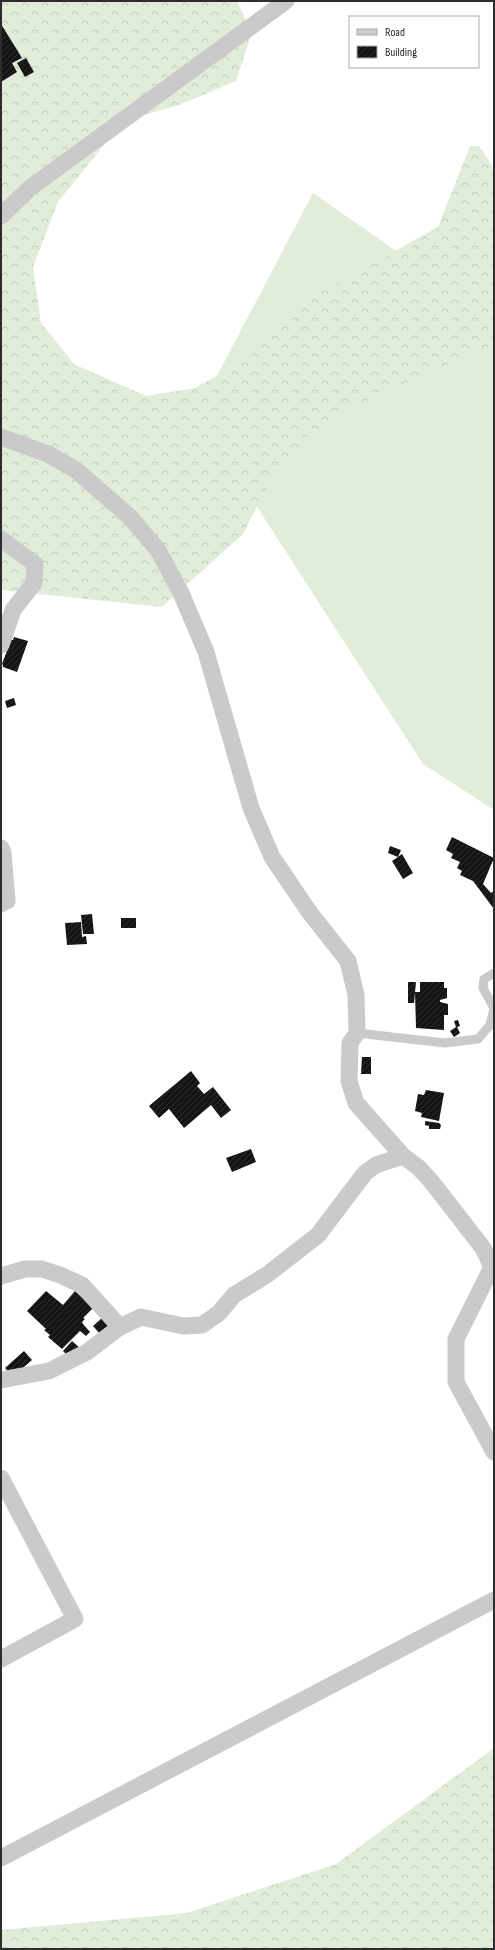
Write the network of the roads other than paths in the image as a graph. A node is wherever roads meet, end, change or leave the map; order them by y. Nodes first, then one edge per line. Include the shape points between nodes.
1 (286, 1) edge
2 (1, 216) edge
3 (1, 437) edge
4 (1, 539) edge
5 (1, 645) edge
6 (1, 848) edge
7 (1, 904) edge
8 (494, 973) edge
9 (357, 1033) junction
10 (403, 1156) junction
11 (1, 1276) edge
12 (120, 1327) junction
13 (1, 1380) edge
14 (494, 1452) edge
15 (1, 1478) edge
16 (494, 1600) edge
17 (1, 1659) edge
18 (1, 1858) edge

1 - 2 street via 30,188
3 - 9 street via 48,454 76,470 130,517 158,550 181,593 206,652 251,808 272,857 310,913 348,961 356,994
4 - 5 street via 35,564 34,583 14,610
6 - 7 street via 7,901
8 - 9 lane via 484,979 483,988 494,1008 490,1025 478,1039 445,1043
9 - 10 street via 350,1043 349,1081 356,1103
10 - 12 street via 376,1165 365,1173 318,1235 268,1274 234,1296 219,1313 202,1325 183,1326 140,1317
10 - 14 street via 431,1181 483,1248 492,1267 456,1339 456,1382
11 - 12 street via 25,1269 42,1269 60,1275 82,1285
12 - 13 street via 87,1352 49,1370
15 - 17 street via 75,1619
16 - 18 street

